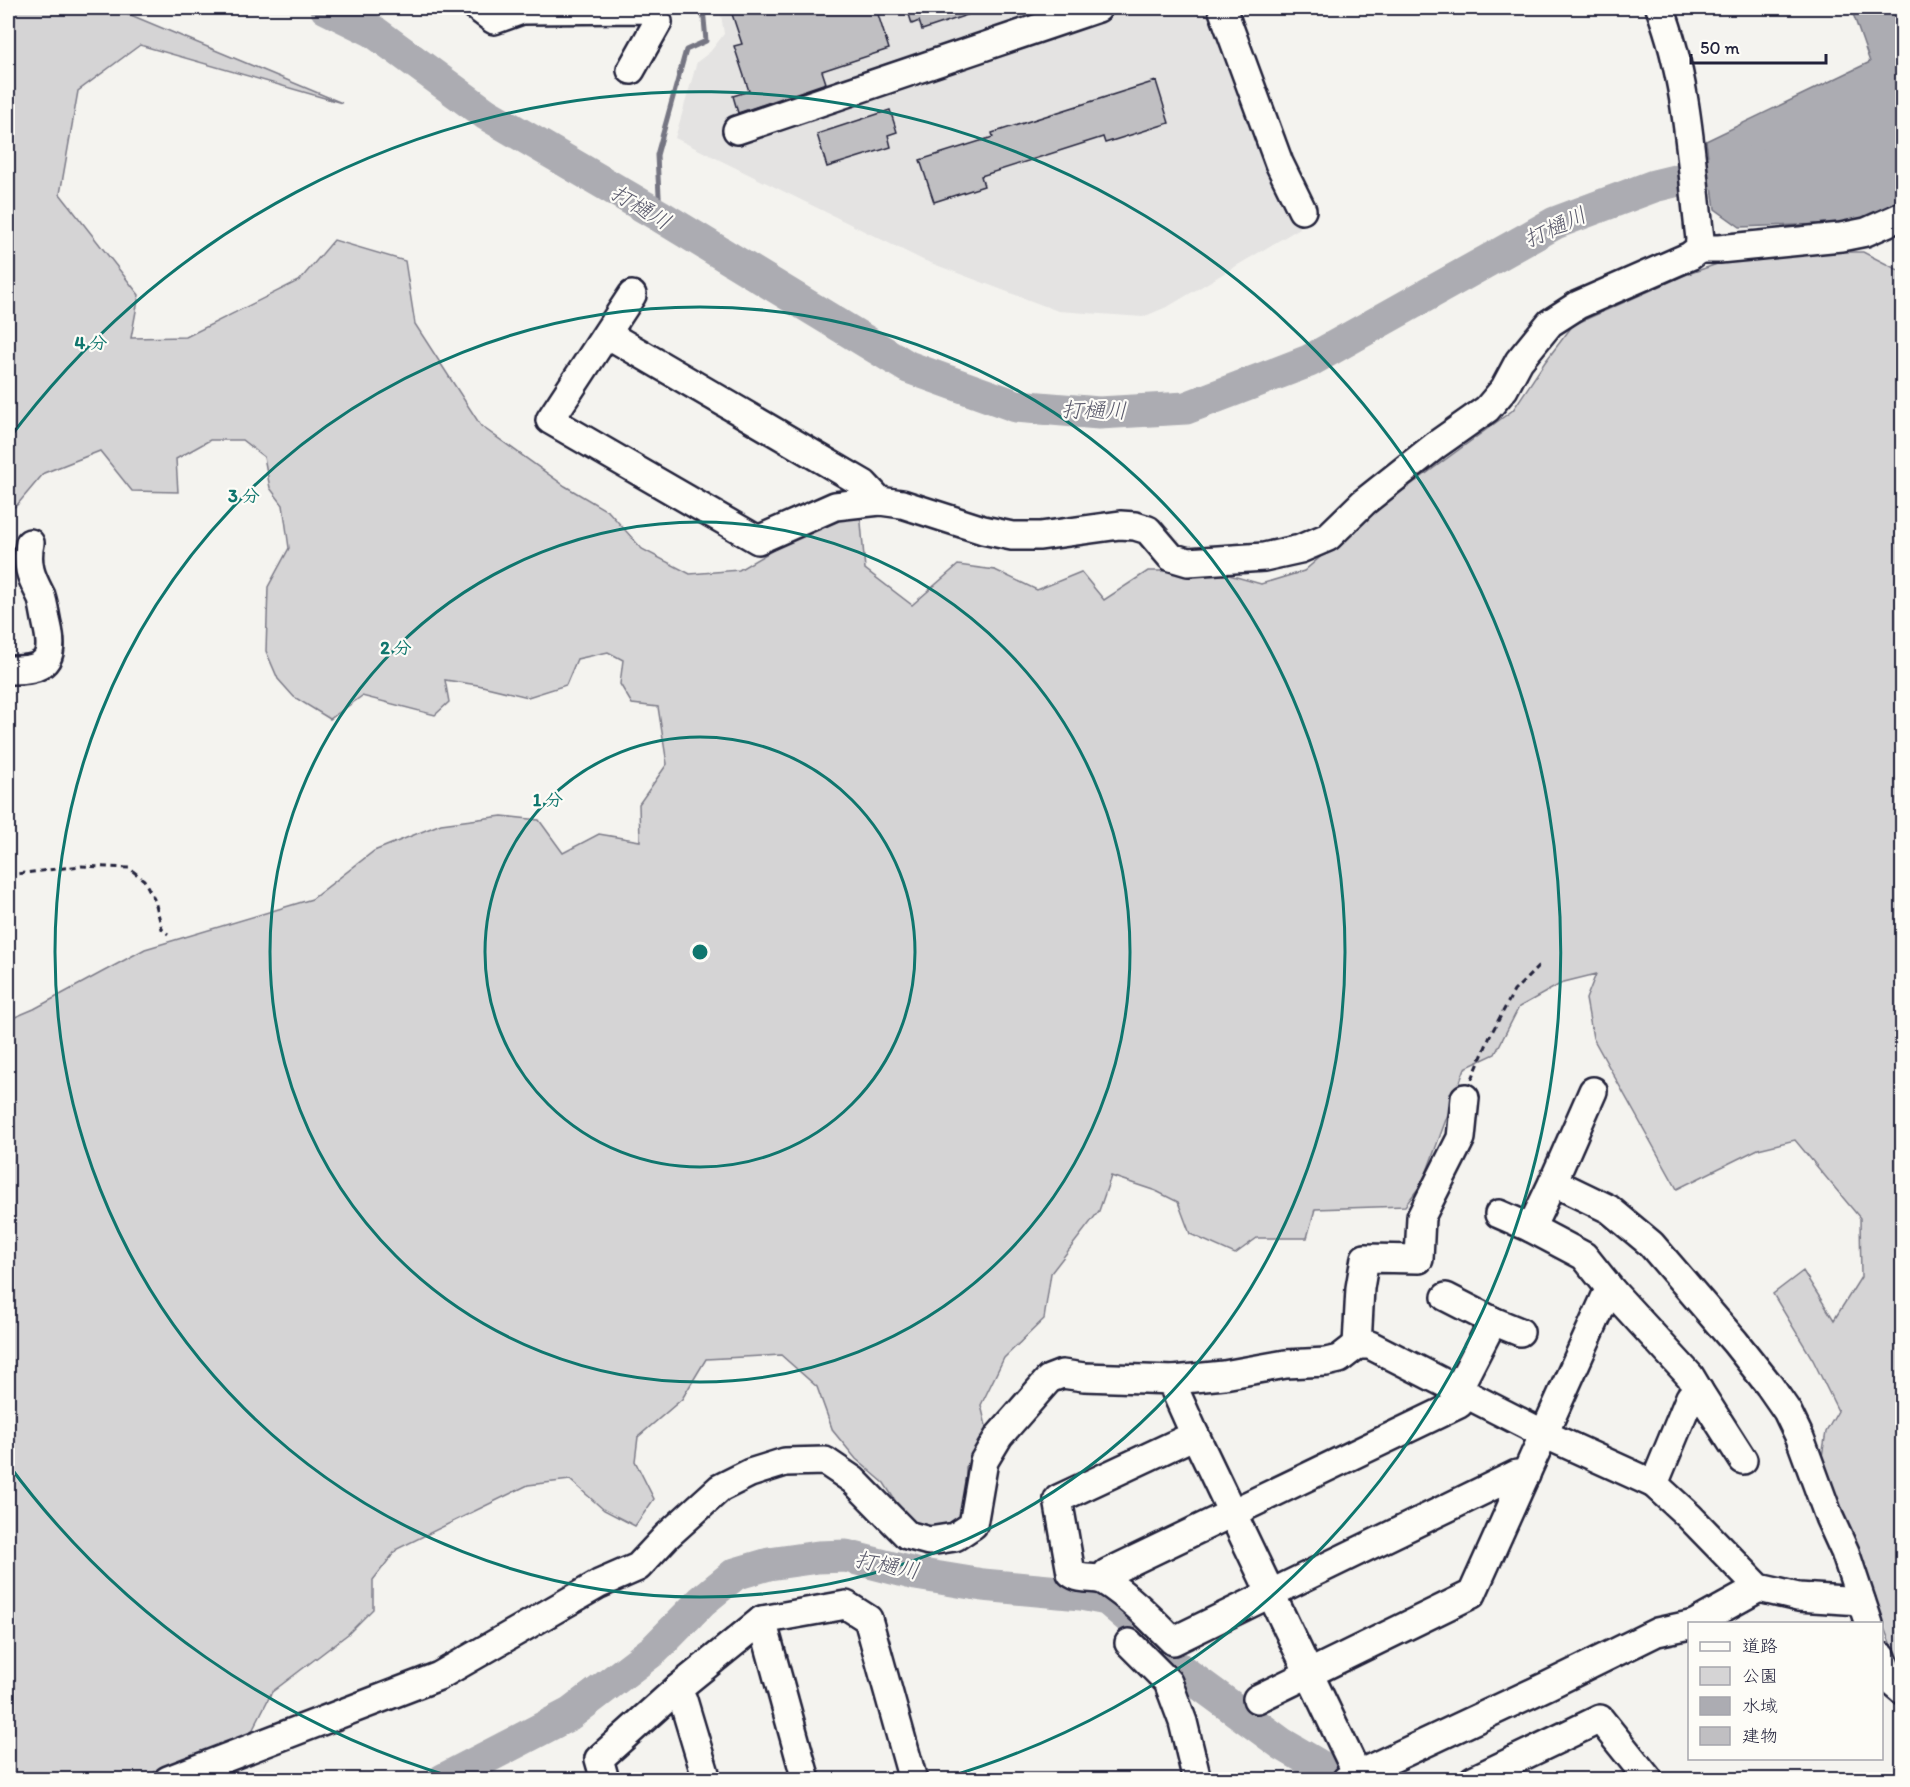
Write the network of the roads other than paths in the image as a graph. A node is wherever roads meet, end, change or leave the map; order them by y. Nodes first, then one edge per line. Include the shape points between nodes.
1 (478, 8) edge
2 (1098, 8) edge
3 (1222, 8) edge
4 (1660, 8) edge
5 (631, 70) dead end
6 (737, 130) dead end
7 (1302, 210) dead end
8 (1902, 216) edge
9 (1699, 238) junction
10 (632, 295) dead end
11 (607, 334) junction
12 (880, 501) junction
13 (30, 543) dead end
14 (8, 670) edge
15 (1593, 1091) dead end
16 (1465, 1098) road end
17 (1553, 1182) junction
18 (1499, 1214) dead end
19 (1531, 1228) junction
20 (1612, 1291) junction
21 (1446, 1297) dead end
22 (1493, 1321) junction
23 (1520, 1332) dead end
24 (1357, 1345) junction
25 (1174, 1380) junction
26 (1699, 1390) junction
27 (1463, 1391) junction
28 (1545, 1434) junction
29 (1195, 1435) junction
30 (1743, 1460) dead end
31 (1526, 1475) junction
32 (1654, 1484) junction
33 (1233, 1513) junction
34 (1104, 1580) junction
35 (1759, 1588) junction
36 (1271, 1594) junction
37 (1865, 1612) edge
38 (762, 1620) junction
39 (1696, 1622) edge
40 (1688, 1625) edge
41 (1129, 1643) dead end
42 (1883, 1662) edge
43 (1309, 1674) junction
44 (677, 1689) junction
45 (1902, 1690) edge
46 (1257, 1699) dead end
47 (1353, 1778) edge
48 (168, 1779) edge
49 (605, 1779) edge
50 (707, 1779) edge
51 (806, 1779) edge
52 (913, 1779) edge
53 (1197, 1779) edge
54 (1473, 1779) edge
55 (1649, 1779) edge

1 - 5 street via 494,20 522,10 651,9 658,22
2 - 6 street
3 - 7 street via 1279,163
4 - 9 street via 1682,83
8 - 9 street via 1866,232 1719,249
9 - 12 street via 1690,256 1578,305 1550,323 1487,409 1364,502 1329,537 1300,549 1264,557 1188,562 1171,557 1148,530 1135,526 1012,536
10 - 11 street
11 - 12 street via 864,484
11 - 12 street via 550,420 758,540 835,506
13 - 14 street via 31,573 41,597 51,646 48,658 39,666
15 - 17 street
16 - 24 street via 1461,1138 1421,1217 1419,1259 1365,1258
17 - 19 street
17 - 37 street via 1610,1209 1651,1244 1788,1411
18 - 19 street
19 - 20 street via 1584,1256
20 - 26 street
20 - 28 street via 1605,1298
21 - 22 street
22 - 23 street
22 - 27 street
24 - 25 street via 1339,1359 1326,1362
24 - 27 street via 1370,1345
25 - 29 street
25 - 48 street via 1062,1374 1049,1379 999,1436 984,1461 973,1525 955,1537 929,1541 907,1535 853,1480 825,1461 785,1462 750,1473 720,1488 638,1567 599,1584 439,1676
26 - 30 street
26 - 32 street via 1690,1397
27 - 28 street
27 - 33 street via 1459,1404
28 - 31 street
28 - 32 street
29 - 33 street
29 - 34 street via 1058,1499 1071,1573 1078,1578
31 - 36 street via 1517,1474
31 - 43 street via 1472,1594
32 - 35 street
33 - 34 street via 1107,1573
33 - 36 street
34 - 36 street via 1173,1641
35 - 37 street
35 - 39 street
36 - 43 street
38 - 44 street
38 - 51 street
38 - 52 street via 846,1605 868,1620
40 - 47 street via 1657,1632
41 - 53 street via 1168,1682
42 - 45 street via 1890,1680
43 - 46 street
43 - 47 street
44 - 49 street via 599,1759
44 - 50 street
54 - 55 street via 1600,1719

